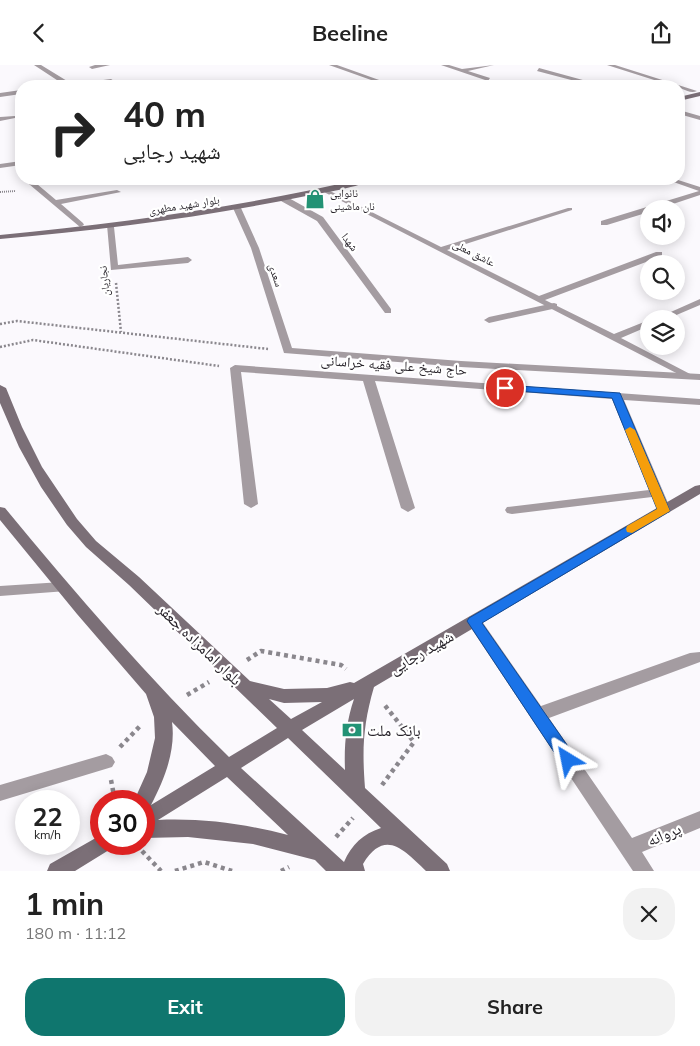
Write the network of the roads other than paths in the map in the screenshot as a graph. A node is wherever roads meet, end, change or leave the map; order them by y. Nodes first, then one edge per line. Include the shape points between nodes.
1 (37, 65) edge
2 (108, 65) edge
3 (332, 65) edge
4 (444, 65) edge
5 (491, 65) edge
6 (610, 65) edge
7 (92, 67) dead end
8 (462, 70) junction
9 (539, 70) dead end
10 (488, 79) dead end
11 (61, 80) edge
12 (376, 80) edge
13 (576, 80) edge
14 (659, 80) edge
15 (685, 88) edge
16 (15, 93) edge
17 (698, 93) edge
18 (685, 94) edge
19 (0, 95) edge
20 (685, 97) edge
21 (685, 114) edge
22 (12, 117) dead end
23 (700, 118) edge
24 (0, 119) edge
25 (15, 164) edge
26 (11, 165) junction
27 (0, 166) edge
28 (15, 169) edge
29 (34, 185) edge
30 (315, 185) edge
31 (344, 185) edge
32 (684, 185) edge
33 (324, 190) junction
34 (700, 191) edge
35 (117, 192) dead end
36 (284, 199) junction
37 (55, 203) junction
38 (237, 208) junction
39 (570, 209) dead end
40 (604, 223) dead end
41 (80, 225) junction
42 (110, 227) junction
43 (0, 231) edge
44 (26, 235) junction
45 (0, 237) edge
46 (0, 245) edge
47 (441, 249) junction
48 (659, 254) dead end
49 (188, 260) dead end
50 (539, 299) junction
51 (700, 301) edge
52 (554, 306) junction
53 (680, 310) edge
54 (388, 311) dead end
55 (489, 320) dead end
56 (640, 327) edge
57 (614, 337) junction
58 (288, 351) joint
59 (687, 375) junction
60 (700, 377) edge
61 (368, 378) junction
62 (0, 388) edge
63 (616, 395) junction
64 (700, 402) edge
65 (700, 489) edge
66 (655, 493) junction
67 (251, 504) dead end
68 (408, 508) dead end
69 (512, 510) dead end
70 (0, 511) edge
71 (664, 511) junction
72 (62, 587) junction
73 (0, 591) edge
74 (474, 621) junction
75 (696, 657) dead end
76 (367, 684) junction
77 (244, 686) junction
78 (152, 688) junction
79 (537, 715) junction
80 (289, 729) junction
81 (106, 762) dead end
82 (228, 768) junction
83 (150, 790) edge
84 (356, 792) junction
85 (0, 793) edge
86 (155, 812) edge
87 (700, 819) edge
88 (155, 829) edge
89 (412, 844) junction
90 (629, 849) junction
91 (90, 851) edge
92 (321, 853) junction
93 (57, 871) edge
94 (340, 871) edge
95 (355, 871) edge
96 (440, 871) edge
97 (644, 871) edge

1 - 11 street
2 - 7 street
3 - 12 street
4 - 8 street
5 - 8 street
6 - 14 street
8 - 10 street
9 - 13 street
15 - 17 street
16 - 19 street
17 - 18 main road
17 - 20 main road
21 - 23 street
22 - 24 street
25 - 26 street
26 - 27 street
26 - 28 street
29 - 37 street
30 - 41 main road, بلوار شهید مطهری via 211,208
31 - 33 main road, بلوار شهید مطهری
32 - 34 street
33 - 36 main road, بلوار شهید مطهری
33 - 47 lane, عاشق معلی
34 - 40 street
35 - 37 street
36 - 38 main road, بلوار شهید مطهری
36 - 54 street, شهدا via 320,219
37 - 41 street
38 - 42 main road, بلوار شهید مطهری
38 - 58 street, سعدی via 255,248
39 - 47 lane
41 - 43 main road, بلوار شهید مطهری
42 - 44 main road, بلوار شهید مطهری
42 - 49 street, نجاریان via 114,267
44 - 45 main road, بلوار شهید مطهری
44 - 46 main road
47 - 50 lane, عاشق معلی
48 - 50 lane
50 - 52 lane, عاشق معلی
51 - 53 lane
52 - 55 street
52 - 57 lane, عاشق معلی
56 - 57 lane
57 - 59 lane, عاشق معلی
58 - 59 street, حاج شیخ علی فقیه خراسانی via 461,364
59 - 60 street, حاج شیخ علی فقیه خراسانی
61 - 63 street, حاج شیخ علی فقیه خراسانی
61 - 67 street, حاج شیخ علی فقیه خراسانی via 235,368
61 - 68 street
62 - 77 main road, بلوار امامزاده جعفر via 10,415 52,496 85,538
63 - 64 street, حاج شیخ علی فقیه خراسانی
63 - 66 street
65 - 71 main road, شهید رجایی
66 - 69 street
66 - 71 street
70 - 72 main road
71 - 74 main road, شهید رجایی
72 - 73 street
72 - 78 main road
74 - 76 main road, شهید رجایی
74 - 79 street
75 - 79 street
76 - 77 main road via 327,695 284,696
76 - 80 main road, شهید رجایی
76 - 84 main road via 357,716 352,752
77 - 80 main road, بلوار امامزاده جعفر
78 - 82 main road
78 - 83 main road via 163,718 162,754
79 - 90 street
80 - 82 main road, شهید رجایی
80 - 84 main road, بلوار امامزاده جعفر
81 - 85 street
82 - 86 main road, شهید رجایی
82 - 92 main road
84 - 89 main road, بلوار امامزاده جعفر
87 - 90 street, پروانه
88 - 92 main road via 223,829 273,838
89 - 95 main road via 395,836 374,839 362,848 353,863
89 - 96 main road, بلوار امامزاده جعفر
90 - 97 street
91 - 93 main road
92 - 94 main road

